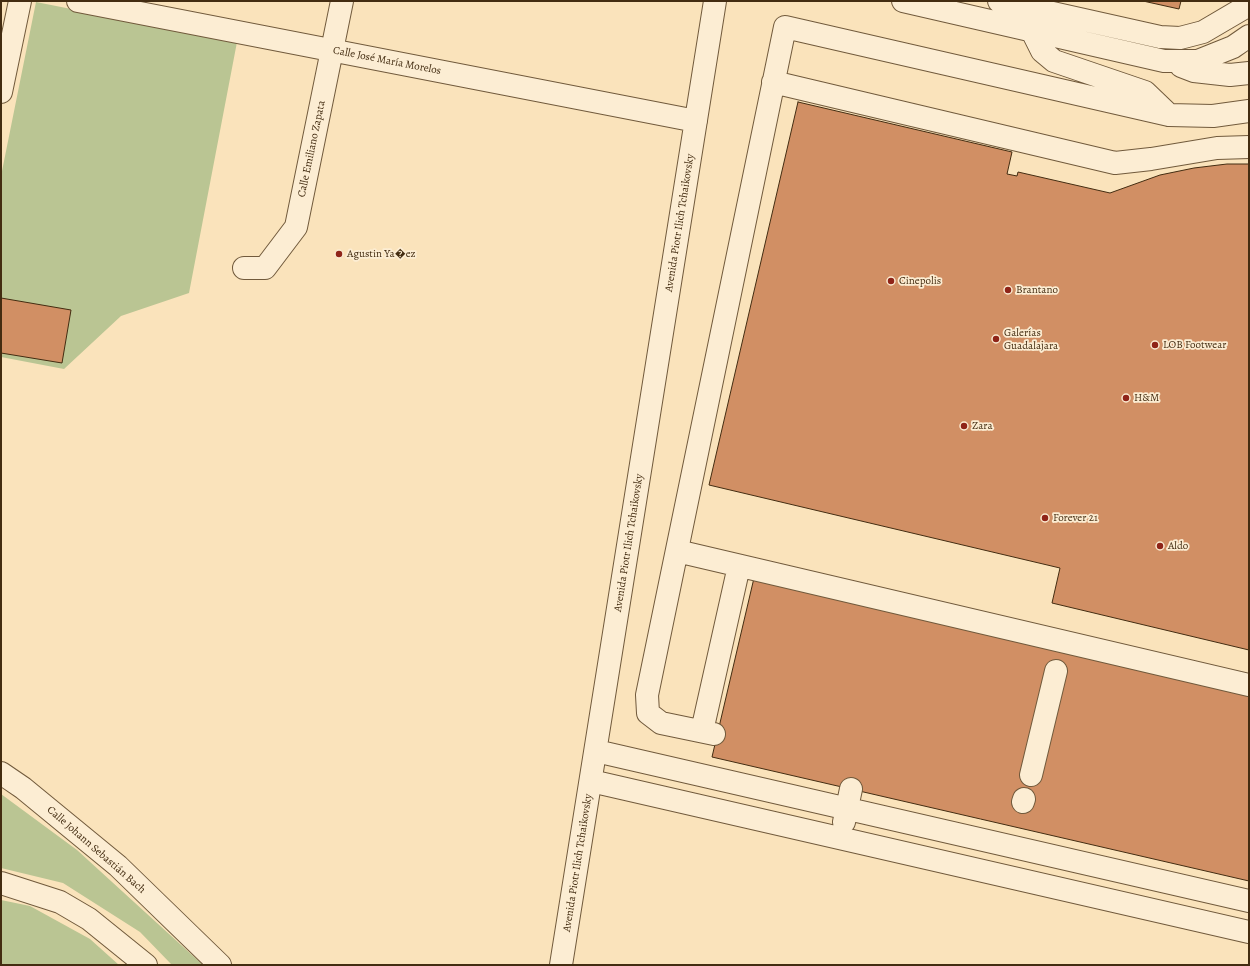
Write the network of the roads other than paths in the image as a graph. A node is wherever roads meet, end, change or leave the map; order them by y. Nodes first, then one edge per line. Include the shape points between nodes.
1 (20, 1) edge
2 (78, 1) edge
3 (342, 1) edge
4 (715, 1) edge
5 (902, 1) edge
6 (999, 1) edge
7 (1249, 4) edge
8 (1032, 31) junction
9 (1249, 36) edge
10 (332, 50) junction
11 (1164, 61) junction
12 (1249, 73) edge
13 (773, 82) junction
14 (1, 92) edge
15 (1249, 111) edge
16 (1169, 115) junction
17 (696, 121) junction
18 (1249, 146) edge
19 (244, 268) dead end
20 (677, 551) junction
21 (739, 566) junction
22 (1056, 671) dead end
23 (1249, 685) edge
24 (596, 750) junction
25 (1, 773) edge
26 (1031, 775) dead end
27 (591, 781) junction
28 (849, 799) junction
29 (840, 839) junction
30 (1, 883) edge
31 (1249, 901) edge
32 (1249, 932) edge
33 (146, 965) edge
34 (220, 965) edge
35 (561, 965) edge

1 - 14 street
2 - 10 street, Calle José María Morelos
3 - 10 street, Calle Emiliano Zapata
4 - 17 street, Avenida Piotr Ilich Tchaikovsky
5 - 8 street
6 - 7 street via 1160,37 1180,38 1204,32
8 - 11 street
8 - 16 street via 1042,51 1054,61 1145,92
9 - 11 street via 1233,47 1198,61
10 - 17 street, Calle José María Morelos
10 - 19 street, Calle Emiliano Zapata via 296,227 265,268
11 - 12 street via 1194,70 1230,75
13 - 16 street via 785,27
13 - 18 street via 1116,163 1217,148
13 - 20 street
15 - 16 street via 1213,116
17 - 24 street, Avenida Piotr Ilich Tchaikovsky
20 - 21 street
20 - 21 street via 646,695 648,713 661,723 708,732
21 - 23 street
22 - 26 street
24 - 27 street, Avenida Piotr Ilich Tchaikovsky
24 - 28 street
25 - 34 street, Calle Johann Sebastián Bach via 118,866
27 - 29 street
27 - 35 street, Avenida Piotr Ilich Tchaikovsky
28 - 29 street
28 - 31 street
29 - 32 street
30 - 33 street via 60,902 89,919

